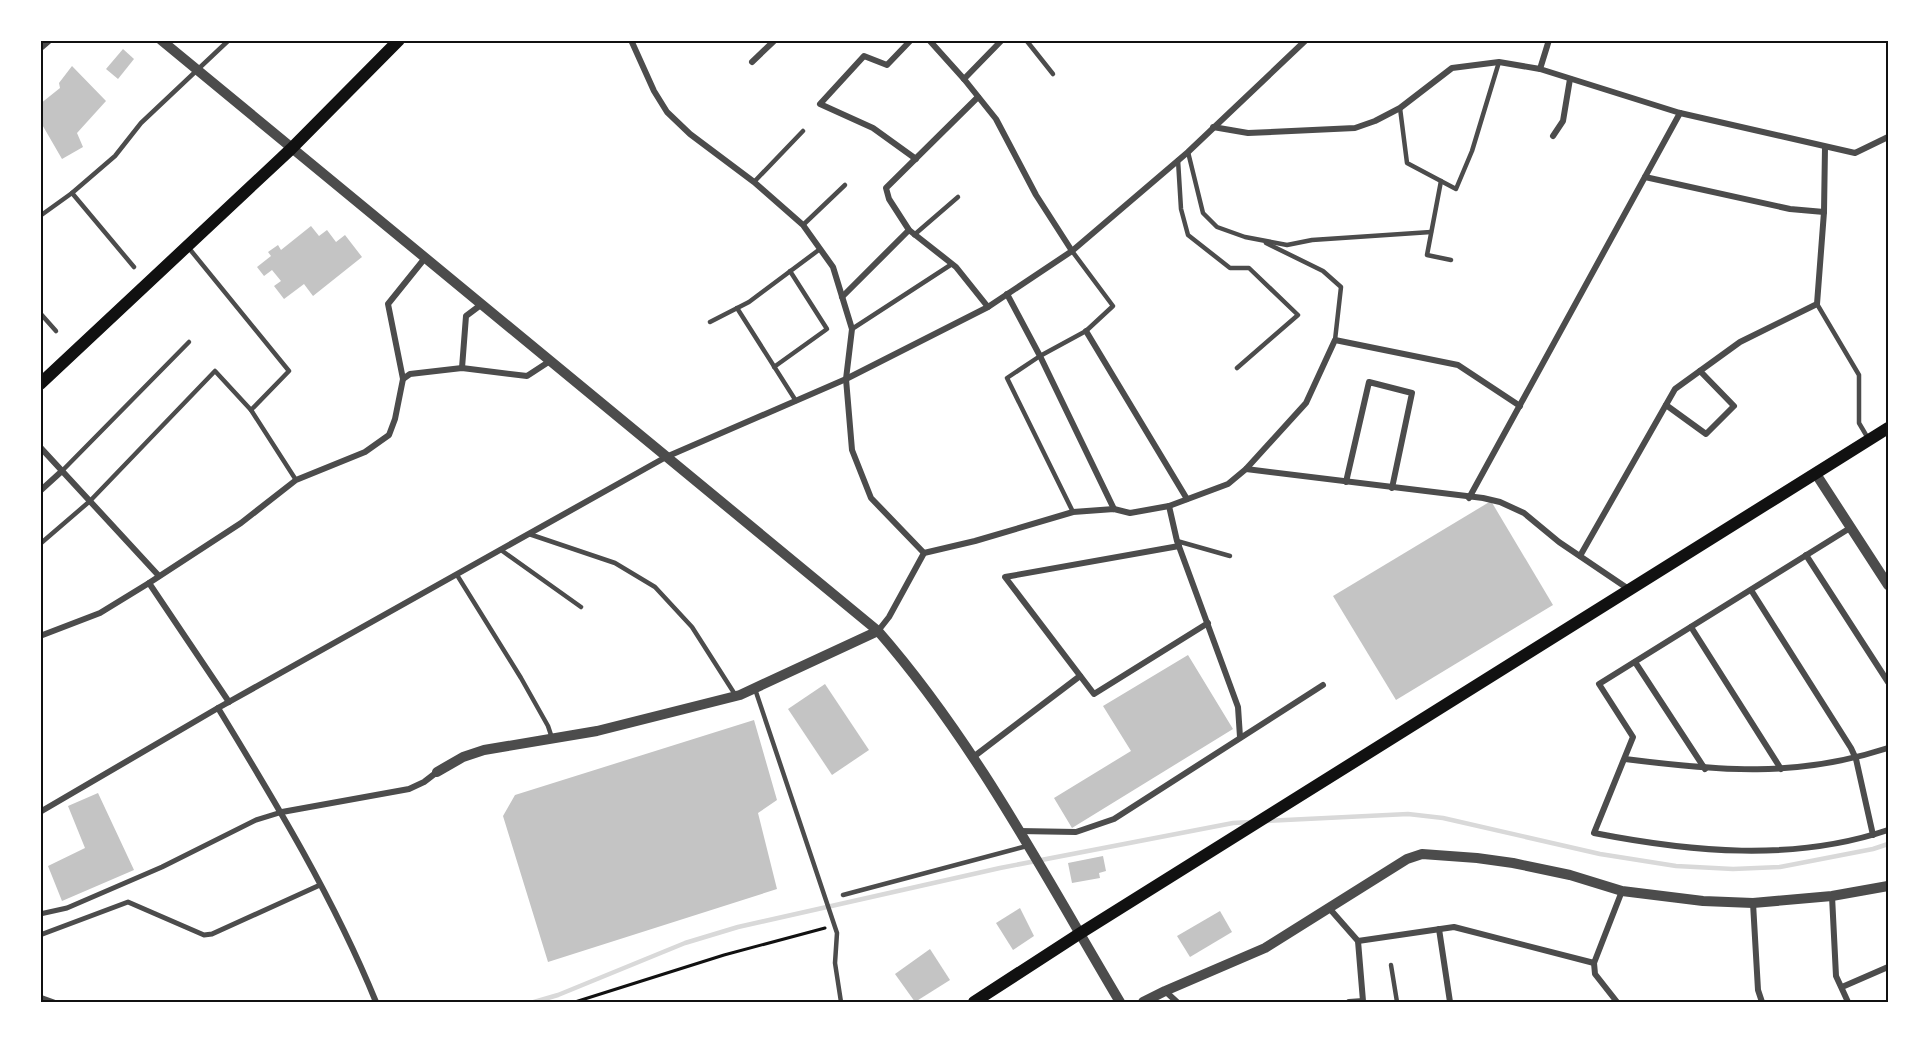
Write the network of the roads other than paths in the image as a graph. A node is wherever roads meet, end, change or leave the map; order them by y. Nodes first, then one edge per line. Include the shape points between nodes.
1 (47, 40) edge
2 (161, 40) edge
3 (229, 40) edge
4 (399, 40) edge
5 (631, 40) edge
6 (775, 40) edge
7 (911, 40) edge
8 (929, 40) edge
9 (1002, 40) edge
10 (1026, 40) edge
11 (1306, 40) edge
12 (1550, 40) edge
13 (40, 46) edge
14 (752, 62) dead end
15 (1499, 62) junction
16 (1540, 69) junction
17 (196, 71) junction
18 (1053, 74) dead end
19 (964, 79) junction
20 (1570, 79) junction
21 (978, 97) junction
22 (1400, 108) junction
23 (1680, 113) junction
24 (1213, 127) junction
25 (803, 131) dead end
26 (1553, 136) dead end
27 (1888, 137) edge
28 (1825, 147) junction
29 (291, 149) junction
30 (1188, 152) junction
31 (916, 159) junction
32 (1178, 160) junction
33 (1645, 177) junction
34 (1441, 181) junction
35 (754, 182) junction
36 (844, 185) dead end
37 (72, 193) junction
38 (958, 197) dead end
39 (1824, 212) junction
40 (40, 216) edge
41 (803, 225) junction
42 (911, 232) junction
43 (1431, 232) junction
44 (1258, 240) junction
45 (188, 247) junction
46 (820, 249) junction
47 (1072, 251) junction
48 (425, 258) junction
49 (1451, 260) dead end
50 (952, 264) junction
51 (134, 267) dead end
52 (790, 272) junction
53 (1007, 294) junction
54 (842, 297) junction
55 (482, 304) junction
56 (1817, 304) junction
57 (988, 307) junction
58 (737, 308) junction
59 (40, 313) edge
60 (710, 322) dead end
61 (852, 329) junction
62 (56, 331) dead end
63 (1086, 331) junction
64 (1335, 340) junction
65 (189, 342) dead end
66 (1040, 356) junction
67 (551, 361) junction
68 (774, 367) junction
69 (462, 368) junction
70 (1237, 368) dead end
71 (1700, 370) junction
72 (403, 379) junction
73 (846, 379) junction
74 (40, 384) edge
75 (796, 401) junction
76 (1666, 405) junction
77 (1520, 406) junction
78 (251, 410) junction
79 (1888, 428) edge
80 (1869, 441) junction
81 (40, 447) edge
82 (666, 457) junction
83 (1246, 469) junction
84 (62, 471) junction
85 (1816, 474) junction
86 (296, 480) junction
87 (1346, 482) junction
88 (1392, 488) junction
89 (40, 491) edge
90 (1469, 498) junction
91 (1187, 499) junction
92 (90, 501) junction
93 (1169, 506) junction
94 (1114, 509) junction
95 (1074, 512) junction
96 (1850, 528) junction
97 (529, 534) junction
98 (1178, 543) junction
99 (40, 544) edge
100 (501, 550) junction
101 (924, 553) junction
102 (1806, 555) junction
103 (1230, 556) dead end
104 (1580, 556) junction
105 (457, 575) junction
106 (159, 576) junction
107 (149, 583) junction
108 (1888, 585) edge
109 (1630, 590) junction
110 (1751, 590) junction
111 (581, 608) dead end
112 (1208, 623) junction
113 (1691, 627) junction
114 (878, 631) junction
115 (40, 636) edge
116 (1635, 662) junction
117 (1080, 676) junction
118 (1888, 682) edge
119 (1323, 685) dead end
120 (755, 689) junction
121 (736, 696) junction
122 (229, 702) junction
123 (218, 708) junction
124 (1240, 737) junction
125 (552, 739) junction
126 (1888, 748) edge
127 (972, 758) junction
128 (1625, 759) junction
129 (1856, 759) junction
130 (1705, 769) junction
131 (1781, 769) junction
132 (437, 772) joint
133 (40, 812) edge
134 (282, 812) junction
135 (1888, 830) edge
136 (1018, 831) junction
137 (1873, 835) junction
138 (1027, 846) junction
139 (320, 885) junction
140 (1888, 885) edge
141 (1622, 891) junction
142 (843, 895) dead end
143 (1832, 896) junction
144 (1753, 903) junction
145 (1329, 908) junction
146 (40, 914) edge
147 (1439, 929) junction
148 (1079, 934) junction
149 (40, 935) edge
150 (1358, 941) junction
151 (1594, 963) junction
152 (1390, 965) dead end
153 (1888, 968) edge
154 (1842, 987) junction
155 (1166, 991) junction
156 (40, 997) edge
157 (54, 1002) edge
158 (376, 1002) edge
159 (841, 1002) edge
160 (974, 1002) edge
161 (1120, 1002) edge
162 (1143, 1002) edge
163 (1177, 1002) edge
164 (1349, 1002) edge
165 (1397, 1002) edge
166 (1450, 1002) edge
167 (1617, 1002) edge
168 (1762, 1002) edge
169 (1848, 1002) edge

1 - 13 street
2 - 17 street
3 - 17 lane
4 - 29 main road
5 - 35 street via 667,112
6 - 14 street
7 - 31 street via 887,65 864,56 820,104 873,128
8 - 19 street
9 - 19 street
10 - 18 lane
11 - 24 street
12 - 16 street
15 - 16 street
15 - 22 street via 1452,68
15 - 34 lane via 1456,189
16 - 20 street
17 - 29 street
17 - 37 lane via 141,123 115,156
19 - 21 street
20 - 23 street
20 - 26 street via 1563,120
21 - 31 street
21 - 47 street via 996,120 1036,195
22 - 24 street via 1355,128 1248,133
22 - 34 lane via 1407,163
23 - 28 street
23 - 33 street
24 - 30 street
25 - 35 lane
27 - 28 street via 1855,153
28 - 39 street
29 - 45 main road
29 - 48 street
30 - 32 street
30 - 44 lane via 1203,213 1217,227
31 - 42 street via 886,188
32 - 47 street
32 - 70 lane via 1181,209 1188,234 1230,268 1249,268 1298,315
33 - 39 street
33 - 77 street
34 - 43 lane
35 - 41 street
36 - 41 lane
37 - 40 lane
37 - 51 lane
38 - 42 lane
39 - 56 street
41 - 46 street
42 - 50 street
42 - 54 street
43 - 44 lane via 1287,245
43 - 49 lane via 1427,255
44 - 64 lane via 1323,271 1341,287
45 - 74 main road
45 - 78 lane via 289,371
46 - 52 lane
46 - 54 street via 833,267
47 - 53 street
47 - 63 lane via 1113,306
48 - 55 street
48 - 72 street via 388,304
50 - 57 street
50 - 61 lane
52 - 58 lane
52 - 68 lane via 827,329
53 - 57 street
53 - 66 street
54 - 61 street
55 - 67 street
55 - 69 street via 466,316
56 - 71 street via 1740,342
56 - 80 lane via 1859,375 1859,423
57 - 73 street
58 - 60 lane
58 - 68 lane
59 - 62 lane
61 - 73 street
63 - 66 lane
63 - 91 street
64 - 77 street via 1458,365
64 - 83 street via 1306,403
65 - 84 lane
66 - 94 street
66 - 95 lane via 1007,378
67 - 69 street via 527,375
67 - 82 street
68 - 75 lane
69 - 72 street via 410,374
71 - 76 street via 1676,388
71 - 76 street via 1734,406 1706,434
72 - 86 street via 389,435 365,452
73 - 75 street
73 - 101 street via 852,450 871,498
75 - 82 street
76 - 104 street
77 - 90 street
78 - 86 lane
78 - 92 lane via 215,371
79 - 80 main road
80 - 85 main road
81 - 84 street
82 - 97 street
82 - 114 street
83 - 87 street
83 - 91 street via 1228,484
84 - 89 street
84 - 92 street
85 - 96 street
85 - 109 main road
86 - 106 street via 241,523
87 - 88 street
87 - 88 street via 1369,382 1412,393
88 - 90 street
90 - 104 street via 1500,502 1524,513
91 - 93 street
92 - 99 lane
92 - 106 street
93 - 94 street via 1130,513
93 - 98 street
94 - 95 street
95 - 101 street
96 - 102 street
96 - 108 street
97 - 100 street
97 - 121 lane via 615,563 655,587 692,627
98 - 103 lane
98 - 112 street
98 - 117 street via 1005,577
100 - 105 street
100 - 111 lane
101 - 114 street via 890,617
102 - 110 street
102 - 118 street
104 - 109 street
105 - 122 street
105 - 125 lane via 521,678
106 - 107 street
107 - 115 street via 100,613
107 - 122 street
109 - 148 main road
110 - 113 street
110 - 129 street
112 - 117 street via 1094,694
112 - 124 street via 1238,707
113 - 116 street
113 - 131 street
114 - 120 street
114 - 127 street via 932,696
116 - 128 street via 1599,684 1633,737
116 - 130 street
117 - 127 street
119 - 124 street
120 - 121 street
120 - 159 lane via 837,933 835,963
121 - 125 street
122 - 123 street
123 - 133 street
123 - 134 street
124 - 136 street via 1114,819 1076,832
125 - 132 street via 478,752
126 - 129 street
127 - 136 street
128 - 130 street
128 - 137 street via 1594,832 1650,844 1746,852 1808,848
129 - 131 street
129 - 137 street
130 - 131 street
132 - 134 street via 409,789
134 - 139 street
134 - 146 street via 256,820 67,908
135 - 137 street
136 - 138 street
138 - 142 lane
138 - 148 street
139 - 149 street via 212,934 204,935 128,902
139 - 158 street via 355,951
140 - 143 street
141 - 144 street
141 - 145 street via 1512,863 1422,854 1407,859
141 - 151 street
143 - 144 street
143 - 154 street via 1836,976
144 - 168 street
145 - 150 street
145 - 155 street via 1265,948
147 - 150 street
147 - 151 street via 1454,927
147 - 166 street
148 - 160 main road
148 - 161 street
150 - 164 street via 1363,1001
151 - 167 street via 1595,974
152 - 165 lane
153 - 154 street
154 - 169 street
155 - 162 street
155 - 163 street
156 - 157 street

